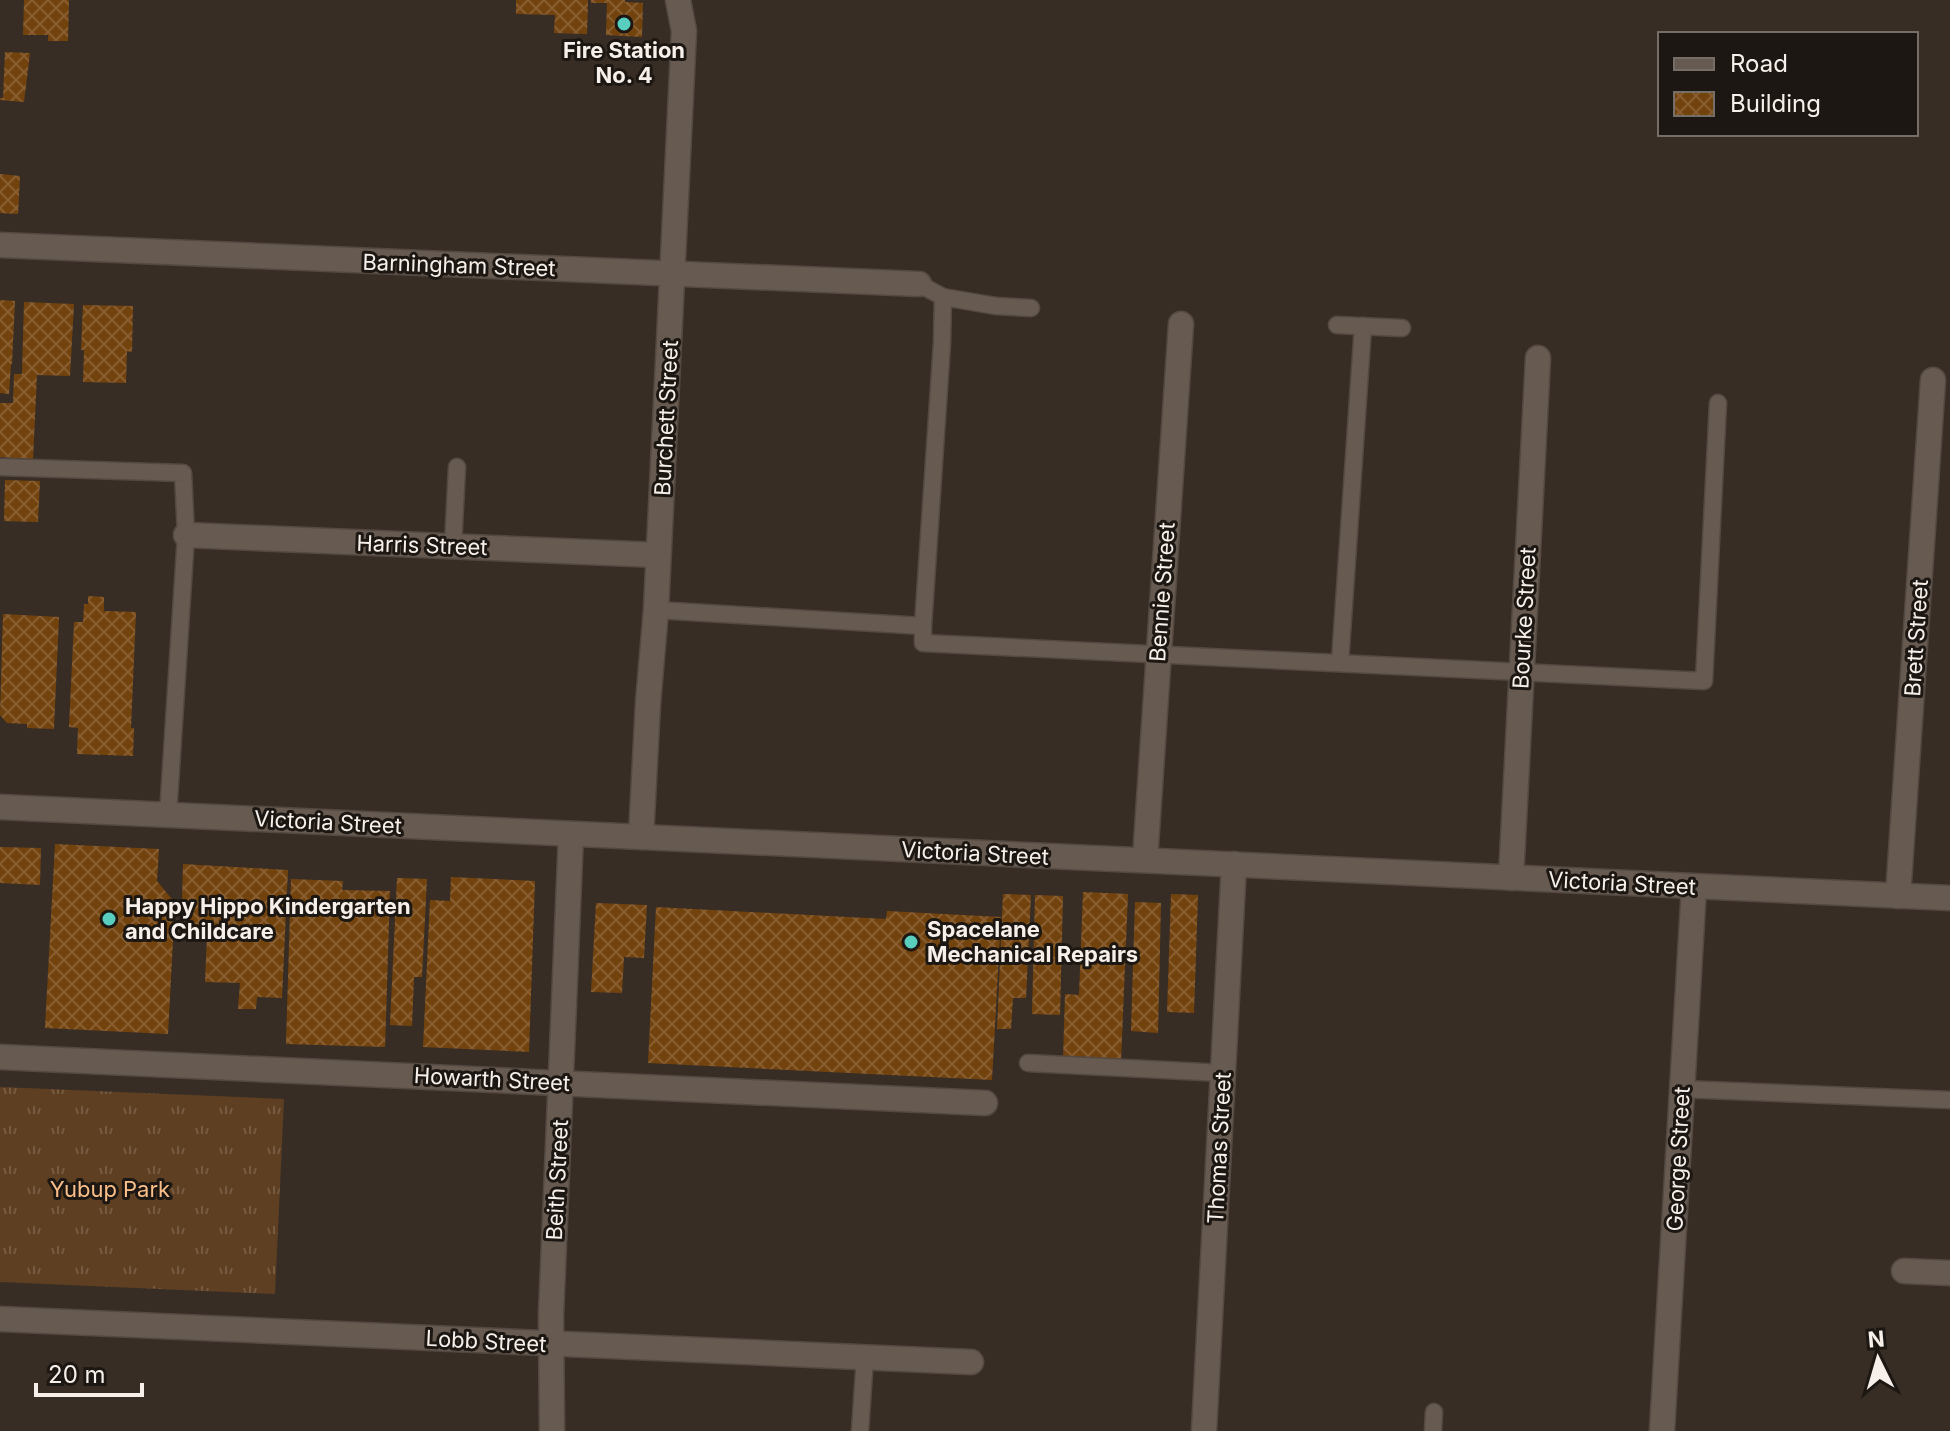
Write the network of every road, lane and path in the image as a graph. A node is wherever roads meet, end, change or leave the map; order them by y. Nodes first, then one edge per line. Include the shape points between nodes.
1 (678, 0) edge
2 (0, 245) edge
3 (674, 274) junction
4 (919, 284) joint
5 (943, 297) junction
6 (1031, 308) dead end
7 (1181, 324) dead end
8 (1337, 325) dead end
9 (1363, 326) junction
10 (1402, 328) dead end
11 (1538, 358) dead end
12 (1933, 380) dead end
13 (1718, 403) dead end
14 (0, 467) edge
15 (457, 467) dead end
16 (186, 535) junction
17 (453, 546) junction
18 (658, 555) junction
19 (656, 610) junction
20 (923, 626) junction
21 (1158, 656) junction
22 (1340, 662) junction
23 (1522, 671) junction
24 (0, 807) edge
25 (168, 815) junction
26 (571, 834) junction
27 (641, 837) junction
28 (1145, 860) junction
29 (1234, 864) junction
30 (1511, 878) junction
31 (1694, 887) junction
32 (1898, 896) junction
33 (1950, 898) edge
34 (0, 1057) edge
35 (1028, 1063) dead end
36 (1223, 1073) junction
37 (561, 1082) junction
38 (1682, 1089) junction
39 (1950, 1100) edge
40 (985, 1103) dead end
41 (1904, 1271) dead end
42 (1950, 1273) edge
43 (0, 1319) edge
44 (552, 1344) junction
45 (865, 1357) junction
46 (971, 1362) dead end
47 (1434, 1412) dead end
48 (552, 1431) edge
49 (860, 1431) edge
50 (1204, 1431) edge
51 (1433, 1431) edge
52 (1662, 1431) edge

1 - 3 street, Burchett Street via 684,31
2 - 3 street, Barningham Street
3 - 4 street, Barningham Street
3 - 18 street, Burchett Street
4 - 5 lane
5 - 6 lane
5 - 20 lane
7 - 21 street, Bennie Street
8 - 9 lane
9 - 10 lane
9 - 22 lane
11 - 23 street, Bourke Street
12 - 32 street, Brett Street
13 - 23 lane via 1704,681
14 - 16 lane via 183,473
15 - 17 lane
16 - 17 street, Harris Street
16 - 25 lane
17 - 18 street, Harris Street
18 - 19 street, Burchett Street
19 - 20 lane
19 - 27 street, Burchett Street
20 - 21 lane via 923,643
21 - 22 lane
21 - 28 street, Bennie Street
22 - 23 lane
23 - 30 street, Bourke Street
24 - 25 street, Victoria Street
25 - 26 street, Victoria Street
26 - 27 street, Victoria Street
26 - 37 street, Beith Street
27 - 28 street, Victoria Street
28 - 29 street, Victoria Street
29 - 30 street, Victoria Street
29 - 36 street, Thomas Street
30 - 31 street, Victoria Street
31 - 32 street, Victoria Street
31 - 38 street, George Street
32 - 33 street, Victoria Street
34 - 37 street, Howarth Street
35 - 36 lane
36 - 50 street, Thomas Street
37 - 40 street, Howarth Street
37 - 44 street, Beith Street
38 - 39 lane
38 - 52 street, George Street
41 - 42 street
43 - 44 street, Lobb Street
44 - 45 street, Lobb Street
44 - 48 street, Beith Street
45 - 46 street, Lobb Street
45 - 49 lane
47 - 51 lane

